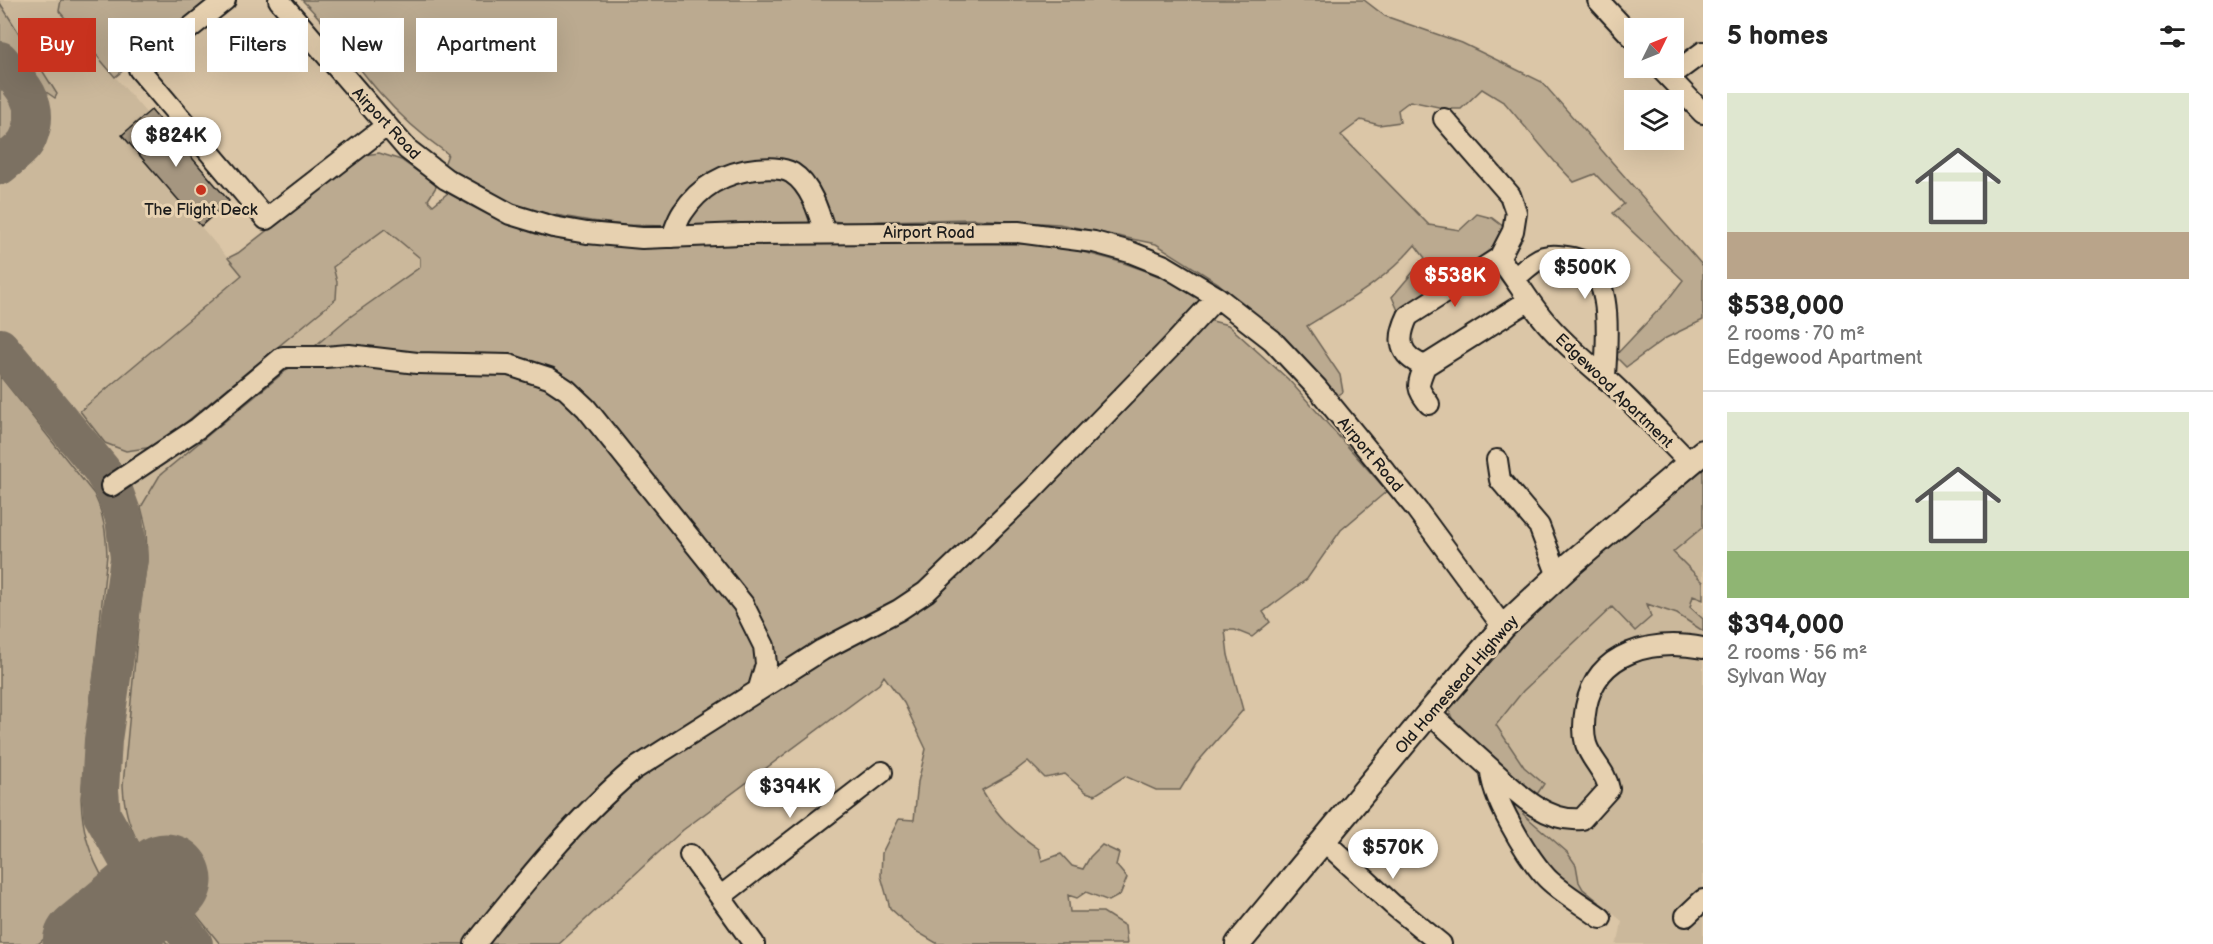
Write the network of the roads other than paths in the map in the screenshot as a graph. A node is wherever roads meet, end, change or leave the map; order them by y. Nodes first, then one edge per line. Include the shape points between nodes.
1 (225, 0) edge
2 (279, 0) edge
3 (1598, 0) edge
4 (1624, 28) edge
5 (1703, 52) edge
6 (1684, 62) edge
7 (1670, 78) edge
8 (1703, 113) edge
9 (1444, 118) dead end
10 (386, 126) junction
11 (825, 233) junction
12 (672, 237) junction
13 (1499, 258) junction
14 (1515, 278) junction
15 (1217, 297) junction
16 (1528, 301) junction
17 (1425, 366) junction
18 (1605, 378) junction
19 (1429, 404) dead end
20 (1697, 458) edge
21 (1497, 460) dead end
22 (111, 486) dead end
23 (1558, 576) junction
24 (1503, 627) junction
25 (1703, 648) edge
26 (759, 688) junction
27 (1429, 713) junction
28 (1491, 769) junction
29 (882, 772) dead end
30 (1324, 841) junction
31 (690, 855) dead end
32 (720, 897) junction
33 (1703, 900) edge
34 (1686, 916) dead end
35 (1602, 918) dead end
36 (475, 944) edge
37 (754, 944) edge
38 (1238, 944) edge
39 (1441, 944) edge

1 - 10 street via 139,69 266,219
2 - 10 street, Airport Road
3 - 4 street
5 - 6 street
7 - 8 street
9 - 13 street via 1510,195 1516,212 1513,231
10 - 12 street, Airport Road via 407,149 446,179 510,214 587,233
11 - 12 street, Airport Road
11 - 12 street via 806,188 791,172 770,167 716,179 682,212
11 - 15 street, Airport Road via 1018,232 1094,242 1165,266
13 - 14 street, Edgewood Apartment
13 - 17 street via 1408,316 1401,331 1401,346 1412,361
14 - 16 street, Edgewood Apartment
14 - 18 street via 1540,257 1555,254 1592,267 1606,308
15 - 24 street, Airport Road via 1272,340 1317,388 1418,510
15 - 26 street via 1031,491 926,592
16 - 17 street
16 - 18 street, Edgewood Apartment via 1550,328
17 - 19 street via 1419,391
18 - 20 street, Edgewood Apartment
20 - 23 main road, Old Homestead Highway
21 - 23 street via 1500,480 1539,526
22 - 26 street via 198,428 283,357 349,355 417,363 509,365 533,372 567,390 586,408 743,604 764,646 766,664
23 - 24 main road, Old Homestead Highway
24 - 27 main road, Old Homestead Highway
25 - 28 street via 1658,645 1636,649 1617,659 1600,676 1589,693 1584,717 1586,744 1607,777 1609,789 1582,819 1569,820 1548,813 1521,796
26 - 36 street via 610,789 563,838
27 - 28 street
27 - 30 main road, Old Homestead Highway
28 - 35 street via 1491,780 1518,839 1546,878
29 - 32 street
30 - 38 main road, Old Homestead Highway
30 - 39 street
31 - 32 street
32 - 37 street
33 - 34 street

